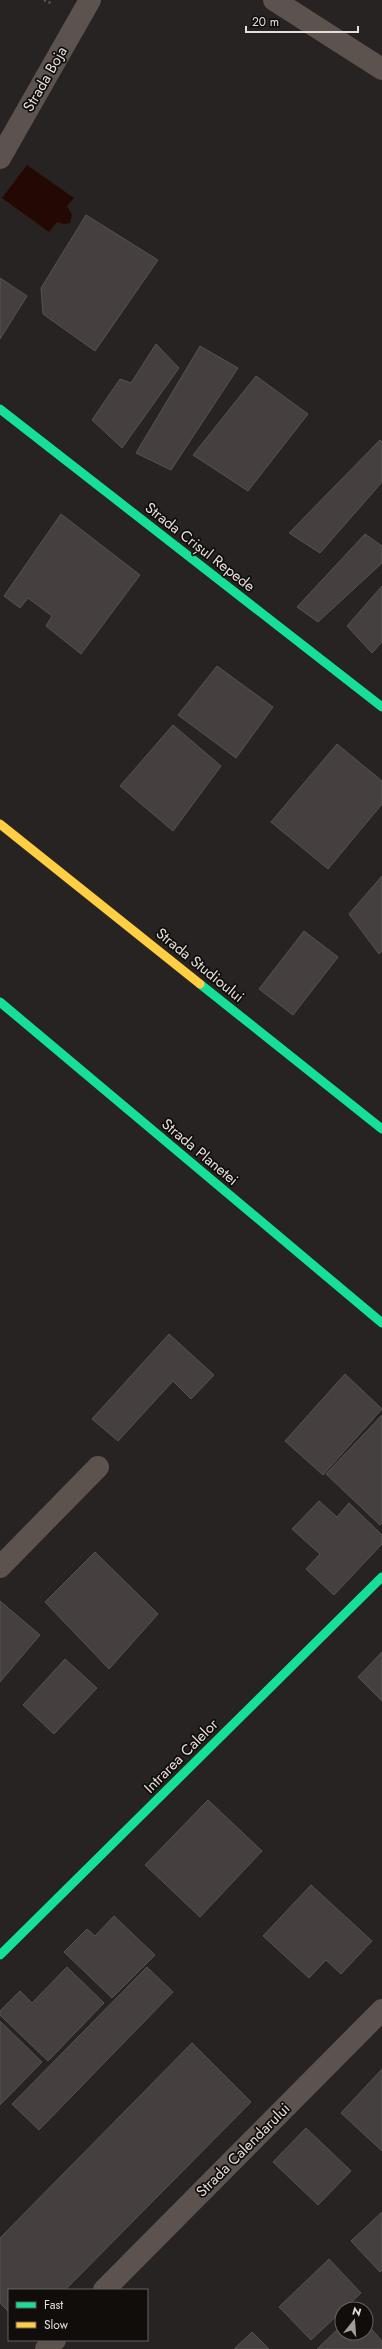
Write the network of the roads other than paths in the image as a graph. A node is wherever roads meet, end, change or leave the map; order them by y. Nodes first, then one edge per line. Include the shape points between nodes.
1 (90, 0) edge
2 (274, 0) edge
3 (382, 69) edge
4 (0, 158) edge
5 (0, 410) edge
6 (382, 707) edge
7 (0, 824) edge
8 (0, 1002) edge
9 (382, 1129) edge
10 (382, 1323) edge
11 (98, 1467) dead end
12 (0, 1567) edge
13 (382, 1577) edge
14 (0, 1955) edge
15 (382, 2010) edge
16 (105, 2289) edge
17 (54, 2341) edge
18 (46, 2349) edge

1 - 4 street, Strada Boja
2 - 3 street
5 - 6 street, Strada Crișul Repede
7 - 9 street, Strada Studioului
8 - 10 street, Strada Planetei
11 - 12 street
13 - 14 street, Intrarea Calelor
15 - 16 street, Strada Calendarului
17 - 18 street

